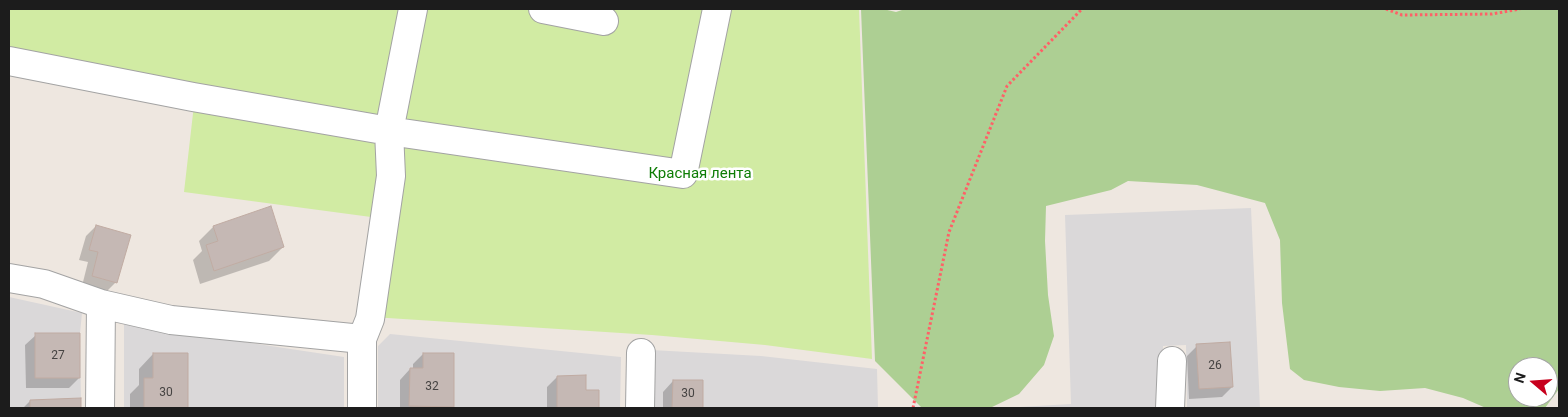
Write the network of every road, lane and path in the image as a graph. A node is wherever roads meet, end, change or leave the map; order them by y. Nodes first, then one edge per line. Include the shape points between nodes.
1 (414, 9) edge
2 (543, 9) edge
3 (717, 9) edge
4 (1082, 9) edge
5 (1386, 9) edge
6 (1520, 9) edge
7 (604, 21) dead end
8 (9, 61) edge
9 (389, 131) junction
10 (9, 278) edge
11 (101, 304) junction
12 (362, 339) junction
13 (641, 353) dead end
14 (1172, 361) dead end
15 (100, 408) edge
16 (362, 408) edge
17 (640, 408) edge
18 (913, 408) edge
19 (1170, 408) edge

1 - 9 street
2 - 7 street
3 - 9 street via 682,174
4 - 18 path via 1007,86 949,232
5 - 6 path via 1402,15 1492,14
8 - 9 street
9 - 12 street via 391,176 370,318
10 - 11 street via 44,284
11 - 12 street via 171,320
11 - 15 street
12 - 16 street
13 - 17 street
14 - 19 street

